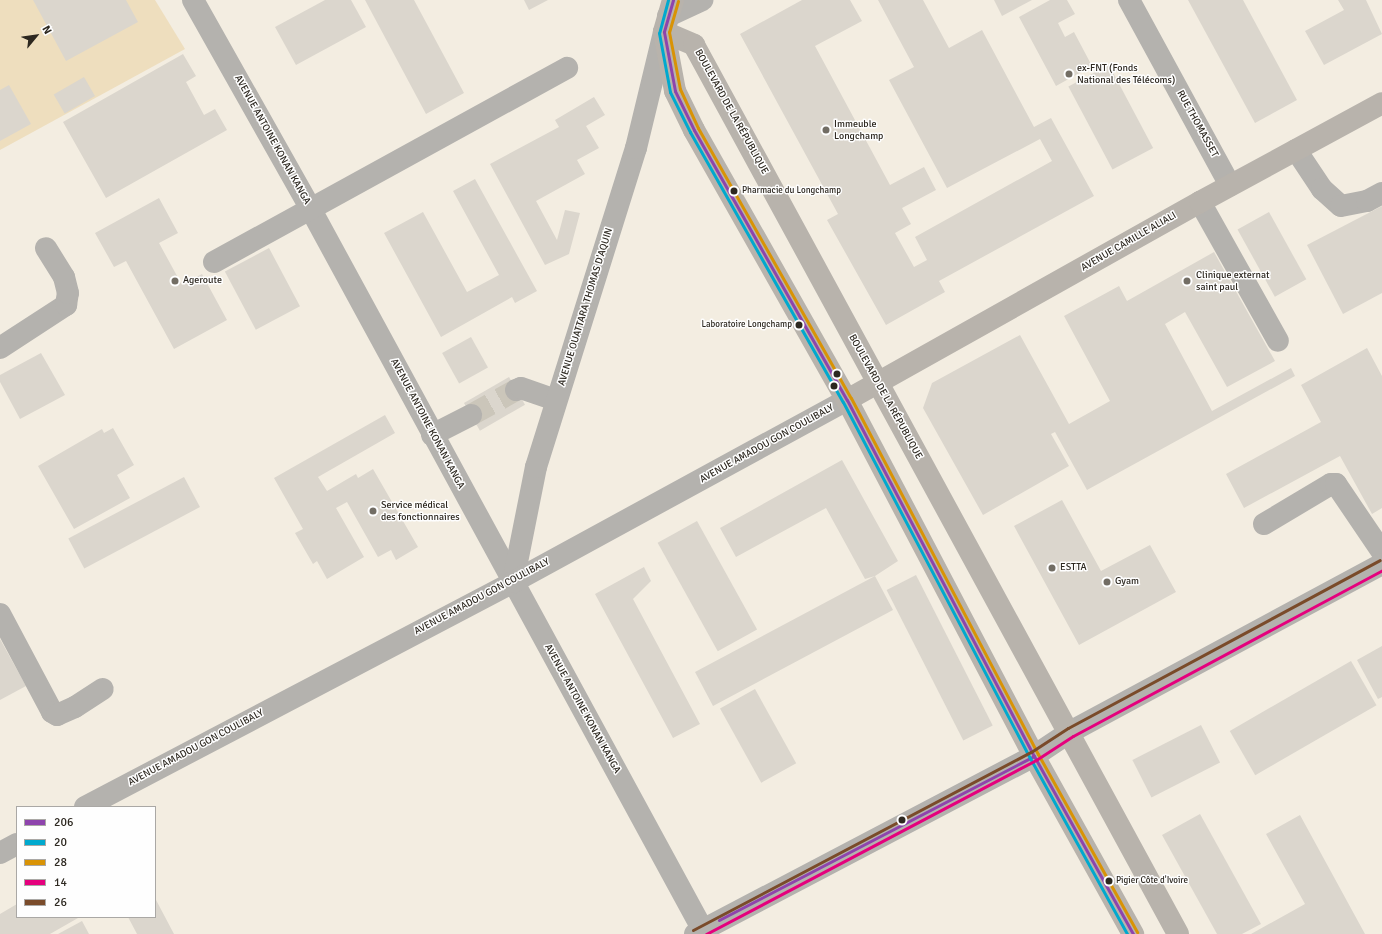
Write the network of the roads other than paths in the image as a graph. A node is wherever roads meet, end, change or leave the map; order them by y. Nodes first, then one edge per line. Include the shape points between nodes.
1 (193, 0) edge
2 (702, 0) edge
3 (1129, 0) edge
4 (668, 16) edge
5 (567, 68) dead end
6 (1382, 103) edge
7 (1296, 150) junction
8 (1230, 185) junction
9 (1382, 193) edge
10 (1200, 202) junction
11 (310, 208) junction
12 (46, 248) dead end
13 (214, 262) dead end
14 (1278, 342) dead end
15 (0, 348) edge
16 (878, 385) junction
17 (516, 390) tunnel mouth
18 (556, 400) junction
19 (847, 400) junction
20 (471, 415) tunnel mouth
21 (432, 435) junction
22 (1264, 524) dead end
23 (1382, 552) edge
24 (1382, 564) edge
25 (513, 582) junction
26 (0, 614) edge
27 (103, 689) dead end
28 (1068, 735) junction
29 (1034, 756) junction
30 (87, 806) edge
31 (16, 845) edge
32 (0, 853) edge
33 (708, 930) edge
34 (1133, 934) edge
35 (1178, 934) edge

1 - 11 street, AVENUE ANTOINE KONAN KANGA
2 - 4 street
3 - 8 street, RUE THOMASSET
4 - 16 main road, BOULEVARD DE LA RÉPUBLIQUE via 694,45
4 - 18 street, AVENUE OUATTARA THOMAS D'AQUIN via 636,148
4 - 19 main road via 676,91 694,130
5 - 11 street
6 - 7 main road, AVENUE CAMILLE ALIALI
7 - 8 main road, AVENUE CAMILLE ALIALI
7 - 9 street via 1322,189 1341,206 1367,201
8 - 10 main road, AVENUE CAMILLE ALIALI
10 - 14 street
10 - 16 main road, AVENUE CAMILLE ALIALI
11 - 13 street
11 - 21 street, AVENUE ANTOINE KONAN KANGA
12 - 15 street via 64,277 68,293 66,306
16 - 19 main road, AVENUE AMADOU GON COULIBALY
16 - 28 main road, BOULEVARD DE LA RÉPUBLIQUE
17 - 18 street via 521,388
18 - 25 street, AVENUE OUATTARA THOMAS D'AQUIN via 536,467
19 - 25 street, AVENUE AMADOU GON COULIBALY
19 - 29 main road
20 - 21 street
21 - 25 street, AVENUE ANTOINE KONAN KANGA
22 - 23 street via 1331,484 1336,484
24 - 28 street
25 - 30 street, AVENUE AMADOU GON COULIBALY
25 - 33 street, AVENUE ANTOINE KONAN KANGA
26 - 27 street via 52,712 57,714 75,707
28 - 29 street
28 - 35 main road, BOULEVARD DE LA RÉPUBLIQUE
29 - 33 street
29 - 34 main road
31 - 32 street

